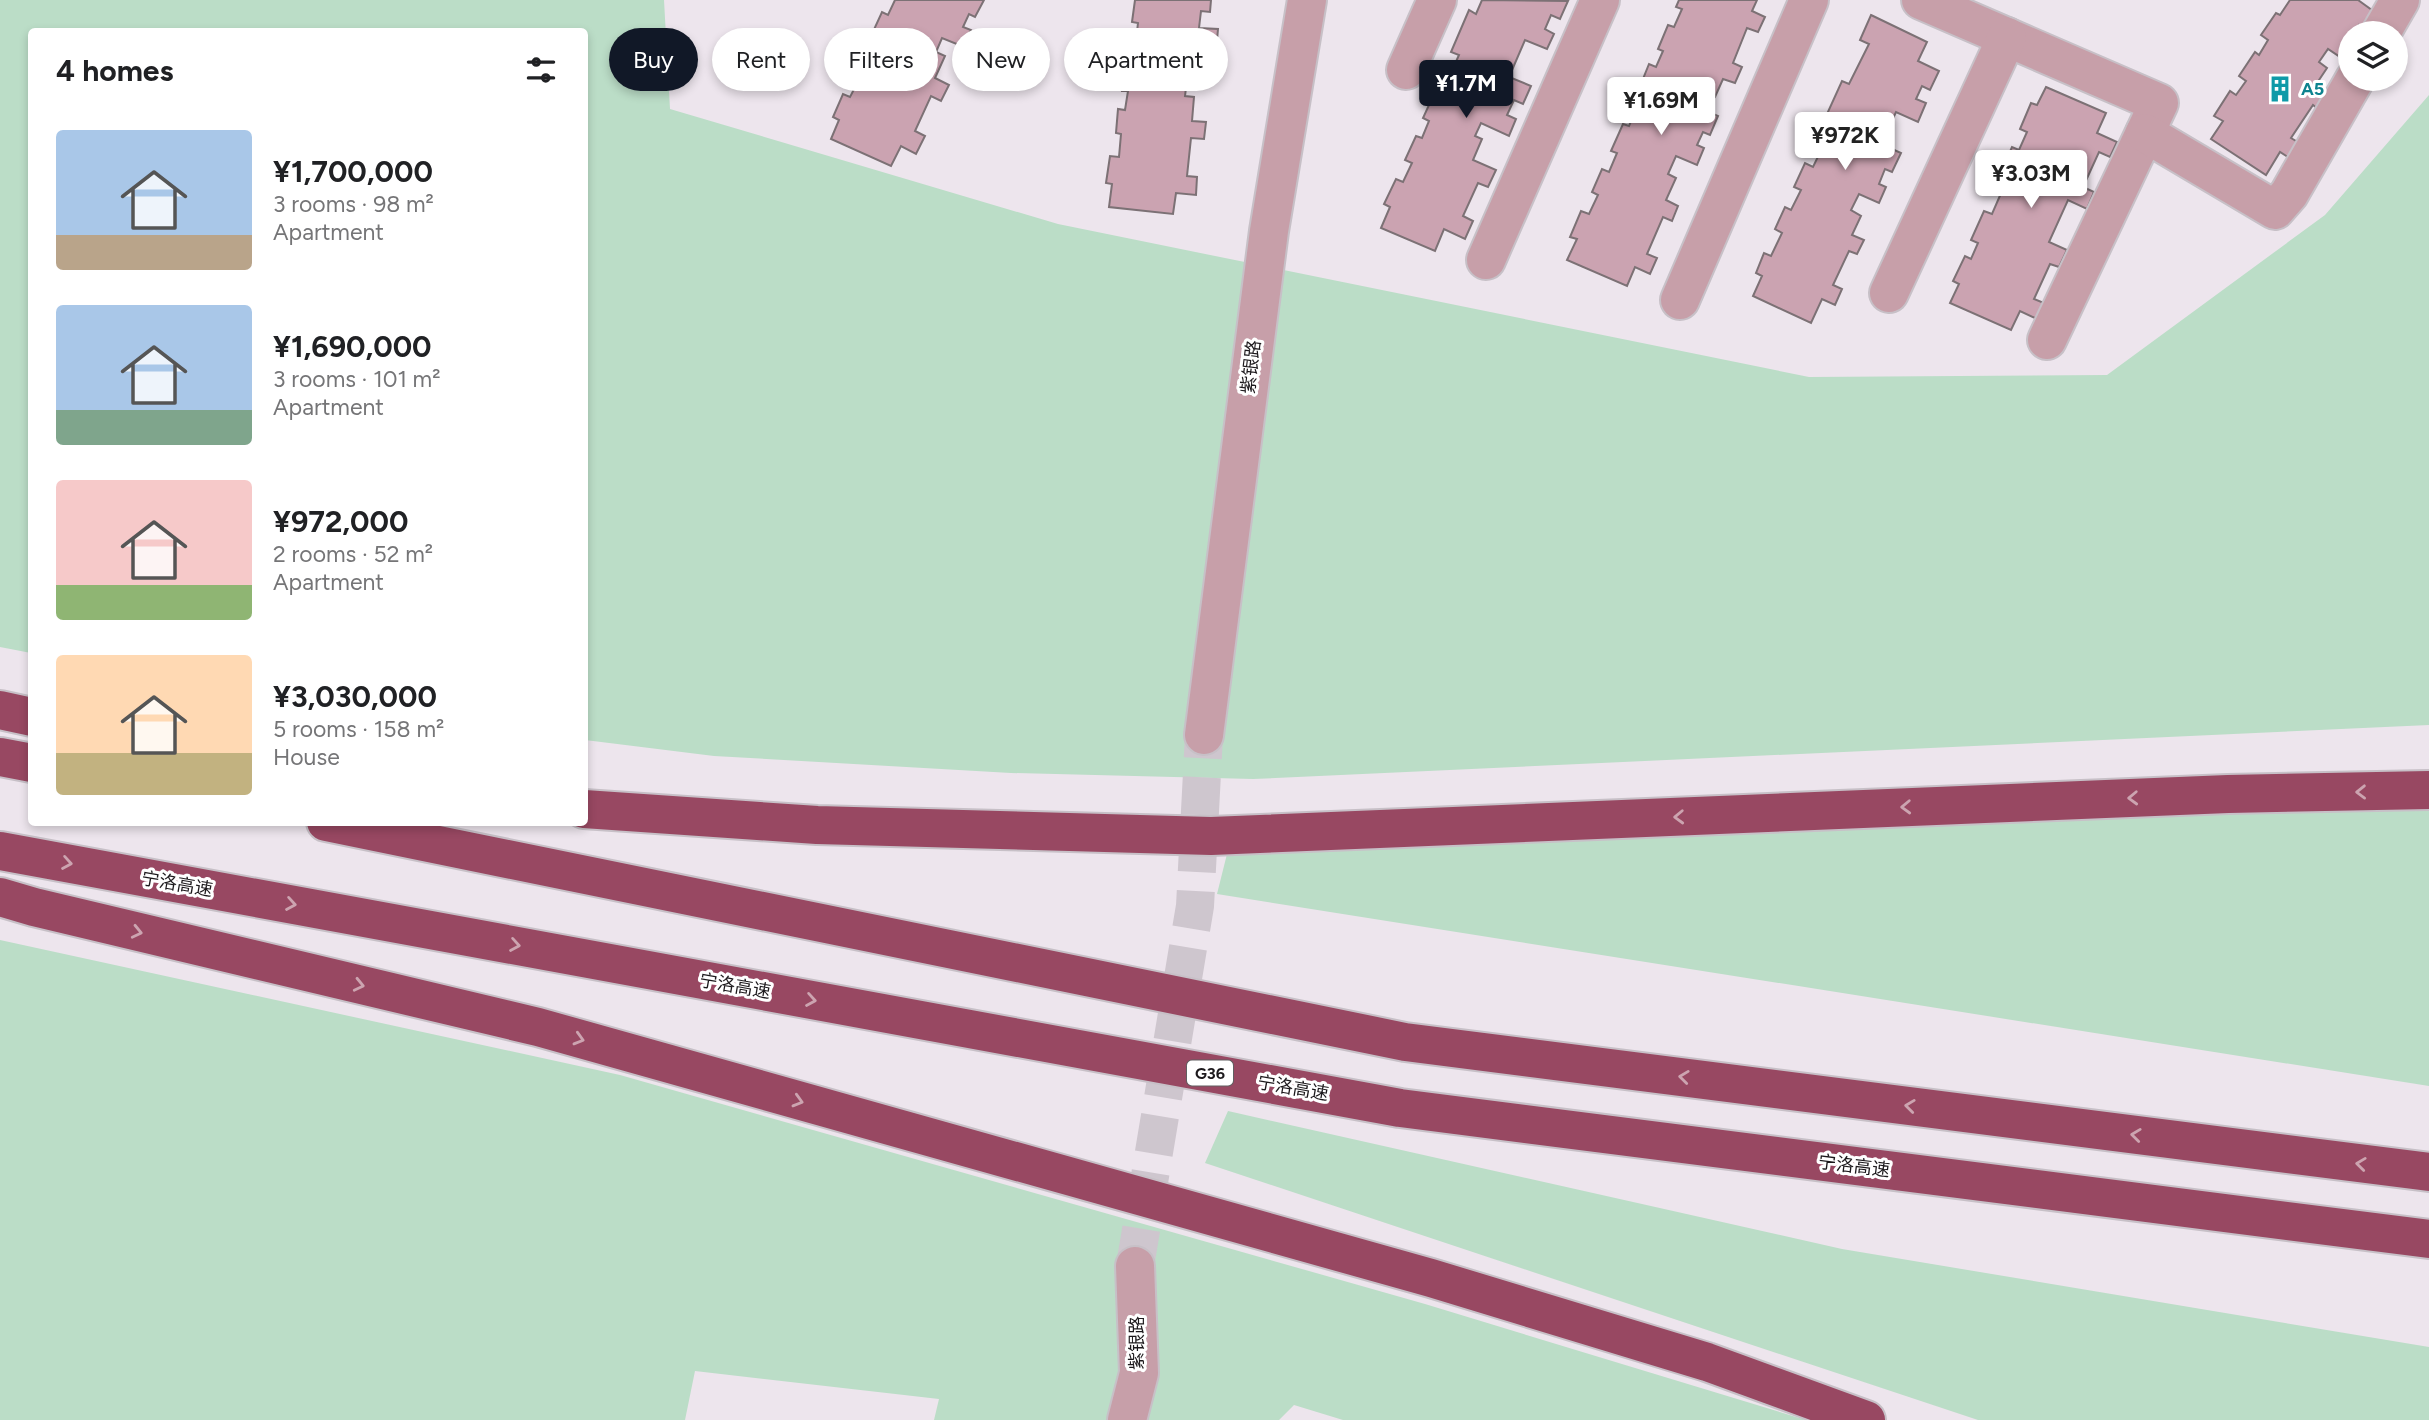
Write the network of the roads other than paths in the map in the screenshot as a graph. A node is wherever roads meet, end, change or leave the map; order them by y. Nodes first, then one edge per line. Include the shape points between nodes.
1 (1307, 0) edge
2 (1437, 0) edge
3 (1600, 0) edge
4 (1809, 0) edge
5 (2400, 0) edge
6 (1940, 4) edge
7 (2388, 21) edge
8 (2007, 37) junction
9 (1406, 70) dead end
10 (2348, 91) edge
11 (2145, 133) junction
12 (1486, 260) dead end
13 (1889, 293) dead end
14 (1680, 300) dead end
15 (2047, 340) dead end
16 (0, 710) edge
17 (28, 716) edge
18 (1204, 735) tunnel mouth
19 (0, 757) edge
20 (28, 762) edge
21 (2429, 790) edge
22 (588, 809) edge
23 (346, 826) edge
24 (0, 851) edge
25 (0, 897) edge
26 (2429, 1172) edge
27 (2429, 1239) edge
28 (1135, 1266) tunnel mouth
29 (1127, 1420) edge
30 (1866, 1420) edge

1 - 18 lane, 紫银路 via 1269,231
2 - 9 lane
3 - 12 lane
4 - 14 lane
5 - 7 lane
6 - 8 lane
8 - 11 lane via 2159,103
8 - 13 lane
10 - 11 lane via 2289,194 2274,210
11 - 15 lane
16 - 17 highway
19 - 20 highway
21 -> 22 highway via 1211,836 817,825
26 -> 23 highway via 1405,1042
24 -> 27 highway, 宁洛高速 / G36 via 1400,1108
25 -> 30 highway via 578,1039 1431,1278 1707,1362
28 - 29 lane, 紫银路 via 1139,1373

